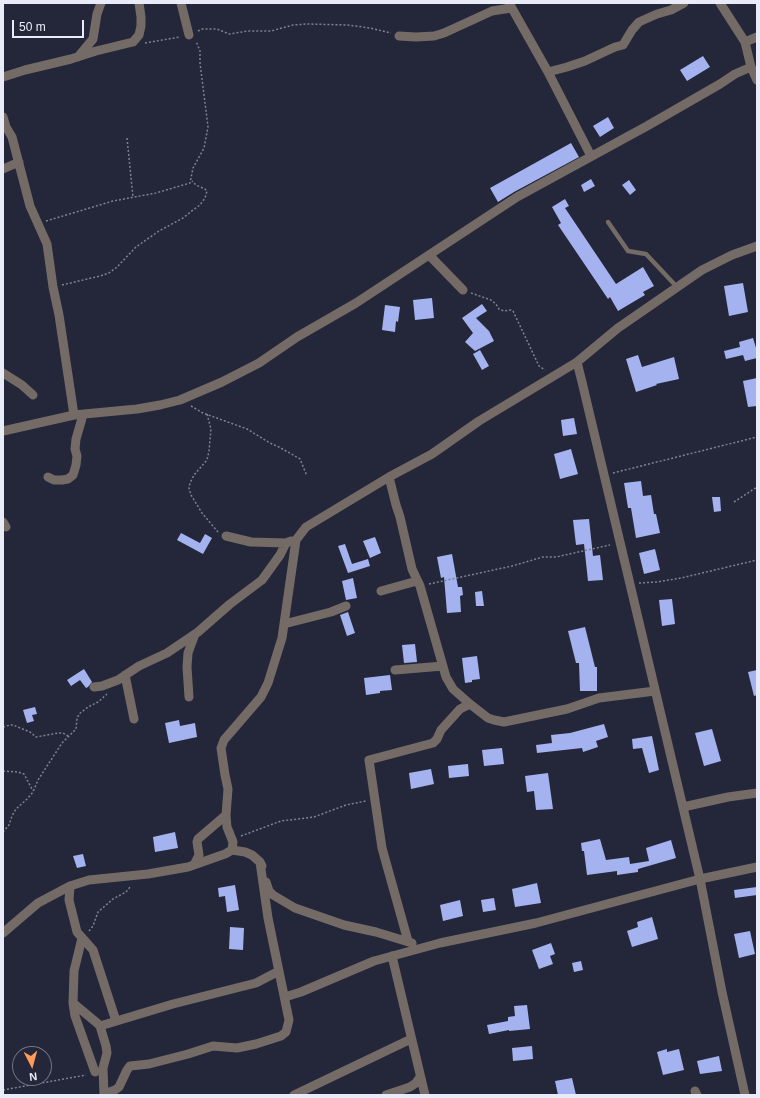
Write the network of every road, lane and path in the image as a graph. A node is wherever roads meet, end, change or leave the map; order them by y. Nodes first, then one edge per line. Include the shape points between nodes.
1 (101, 3) edge
2 (139, 3) edge
3 (181, 3) edge
4 (684, 3) edge
5 (720, 3) edge
6 (510, 5) edge
7 (190, 35) junction
8 (399, 36) joint
9 (757, 37) edge
10 (133, 42) junction
11 (745, 42) junction
12 (78, 57) junction
13 (750, 67) junction
14 (548, 72) junction
15 (3, 77) edge
16 (757, 80) edge
17 (3, 117) edge
18 (128, 138) dead end
19 (591, 156) junction
20 (19, 162) junction
21 (3, 169) edge
22 (191, 180) junction
23 (133, 197) junction
24 (608, 222) dead end
25 (38, 223) junction
26 (757, 246) edge
27 (429, 255) junction
28 (53, 287) junction
29 (677, 287) junction
30 (463, 290) joint
31 (577, 362) junction
32 (3, 373) edge
33 (553, 376) junction
34 (33, 395) dead end
35 (180, 400) junction
36 (208, 414) junction
37 (78, 415) junction
38 (3, 431) edge
39 (757, 437) edge
40 (307, 476) dead end
41 (604, 476) junction
42 (48, 477) dead end
43 (389, 477) junction
44 (757, 487) edge
45 (734, 502) dead end
46 (226, 536) joint
47 (296, 540) junction
48 (286, 543) junction
49 (620, 543) junction
50 (757, 560) edge
51 (418, 584) junction
52 (630, 584) junction
53 (381, 591) dead end
54 (346, 606) dead end
55 (284, 624) junction
56 (195, 634) junction
57 (443, 666) junction
58 (395, 670) dead end
59 (122, 678) junction
60 (94, 687) dead end
61 (655, 691) junction
62 (189, 697) dead end
63 (470, 704) junction
64 (134, 718) dead end
65 (3, 726) edge
66 (69, 736) junction
67 (3, 772) edge
68 (33, 792) junction
69 (757, 793) edge
70 (376, 799) junction
71 (683, 807) junction
72 (226, 815) junction
73 (3, 832) edge
74 (232, 840) junction
75 (232, 850) junction
76 (260, 862) junction
77 (194, 865) junction
78 (757, 867) edge
79 (140, 875) junction
80 (700, 879) junction
81 (70, 886) junction
82 (3, 933) edge
83 (84, 940) junction
84 (408, 942) junction
85 (429, 946) junction
86 (392, 956) junction
87 (279, 971) junction
88 (285, 997) junction
89 (73, 1003) junction
90 (116, 1021) junction
91 (100, 1026) junction
92 (411, 1039) junction
93 (95, 1072) joint
94 (420, 1078) junction
95 (3, 1090) edge
96 (104, 1095) edge
97 (294, 1095) edge
98 (386, 1095) edge
99 (425, 1095) edge
100 (743, 1095) edge

1 - 12 street via 93,39
2 - 10 street via 141,26 139,35
3 - 7 street
4 - 14 street via 639,22 623,44 585,61
5 - 11 street
6 - 8 street via 434,36
6 - 14 street
7 - 8 path via 202,29 217,29 229,34 271,31 307,24 362,27
7 - 10 path via 143,43
7 - 22 path via 199,46 208,120 204,148 193,168
9 - 11 street
10 - 12 street
11 - 13 street
12 - 15 street
13 - 16 street
13 - 19 street
14 - 19 street
17 - 20 street
18 - 23 path
19 - 27 street via 517,197
20 - 21 street
20 - 25 street via 30,206
22 - 23 path via 190,183 177,187
22 - 28 path via 207,191 200,205 136,247 108,273
23 - 25 path via 113,200
24 - 29 lane via 628,251 646,254
25 - 28 street via 47,244
26 - 29 street via 702,270
27 - 30 street
27 - 35 street via 259,363
28 - 37 street
29 - 31 street via 618,328
30 - 33 path via 491,300 499,309 513,311 539,366
31 - 33 street
31 - 41 street
32 - 34 street
33 - 43 street via 479,421 432,454
35 - 36 path
35 - 37 street via 137,409
36 - 40 path via 247,429 300,459
36 - 46 path via 211,429 207,460 194,475 189,488 202,514 218,532
37 - 38 street
37 - 42 street via 76,465 73,474 62,480
39 - 41 path
41 - 49 street
43 - 47 street via 306,527
43 - 51 street
44 - 45 path
46 - 48 street via 251,542
47 - 48 street
47 - 55 street
48 - 56 street via 262,580
49 - 51 path via 556,557 543,557 467,577
49 - 52 street
50 - 52 path via 682,578
51 - 53 street
51 - 57 street
52 - 61 street
54 - 55 street
55 - 72 street via 268,683 261,697 224,740 221,748 228,789
56 - 59 street
56 - 62 street via 188,653
57 - 58 street
57 - 63 street via 453,689
59 - 60 street
59 - 64 street
59 - 66 path via 112,685 106,695 79,714 76,729
61 - 63 street via 599,698 567,709 504,722 488,718
61 - 71 street
63 - 70 street via 460,709 433,743 369,760
65 - 66 path via 10,724 36,737 58,733
66 - 68 path via 38,780
67 - 68 path via 24,774
68 - 73 path via 16,809
69 - 71 street
70 - 74 path via 346,805 314,817 281,821
70 - 84 street via 382,848
71 - 80 street
72 - 74 street
72 - 77 street via 198,839 199,855
74 - 75 street
75 - 76 street via 252,855
75 - 77 street
76 - 84 street via 269,891 282,901 326,919
76 - 87 street
77 - 79 street
78 - 80 street
79 - 81 street via 89,880
79 - 83 path via 126,892 98,912
80 - 85 street via 536,924
80 - 100 street
81 - 82 street via 38,904
81 - 83 street via 69,900 74,923
83 - 89 street via 74,971
83 - 90 street via 93,950
84 - 85 street
85 - 86 street
86 - 88 street
86 - 92 street
87 - 88 street
87 - 90 street via 256,983
88 - 96 street via 289,1020 286,1032 281,1036 237,1048 213,1046 149,1064 130,1066 118,1087
89 - 91 street
89 - 93 street via 75,1016
90 - 91 street
91 - 96 street via 107,1053 103,1068
92 - 94 street
92 - 97 street
93 - 95 path via 80,1077
94 - 98 street via 410,1087
94 - 99 street

